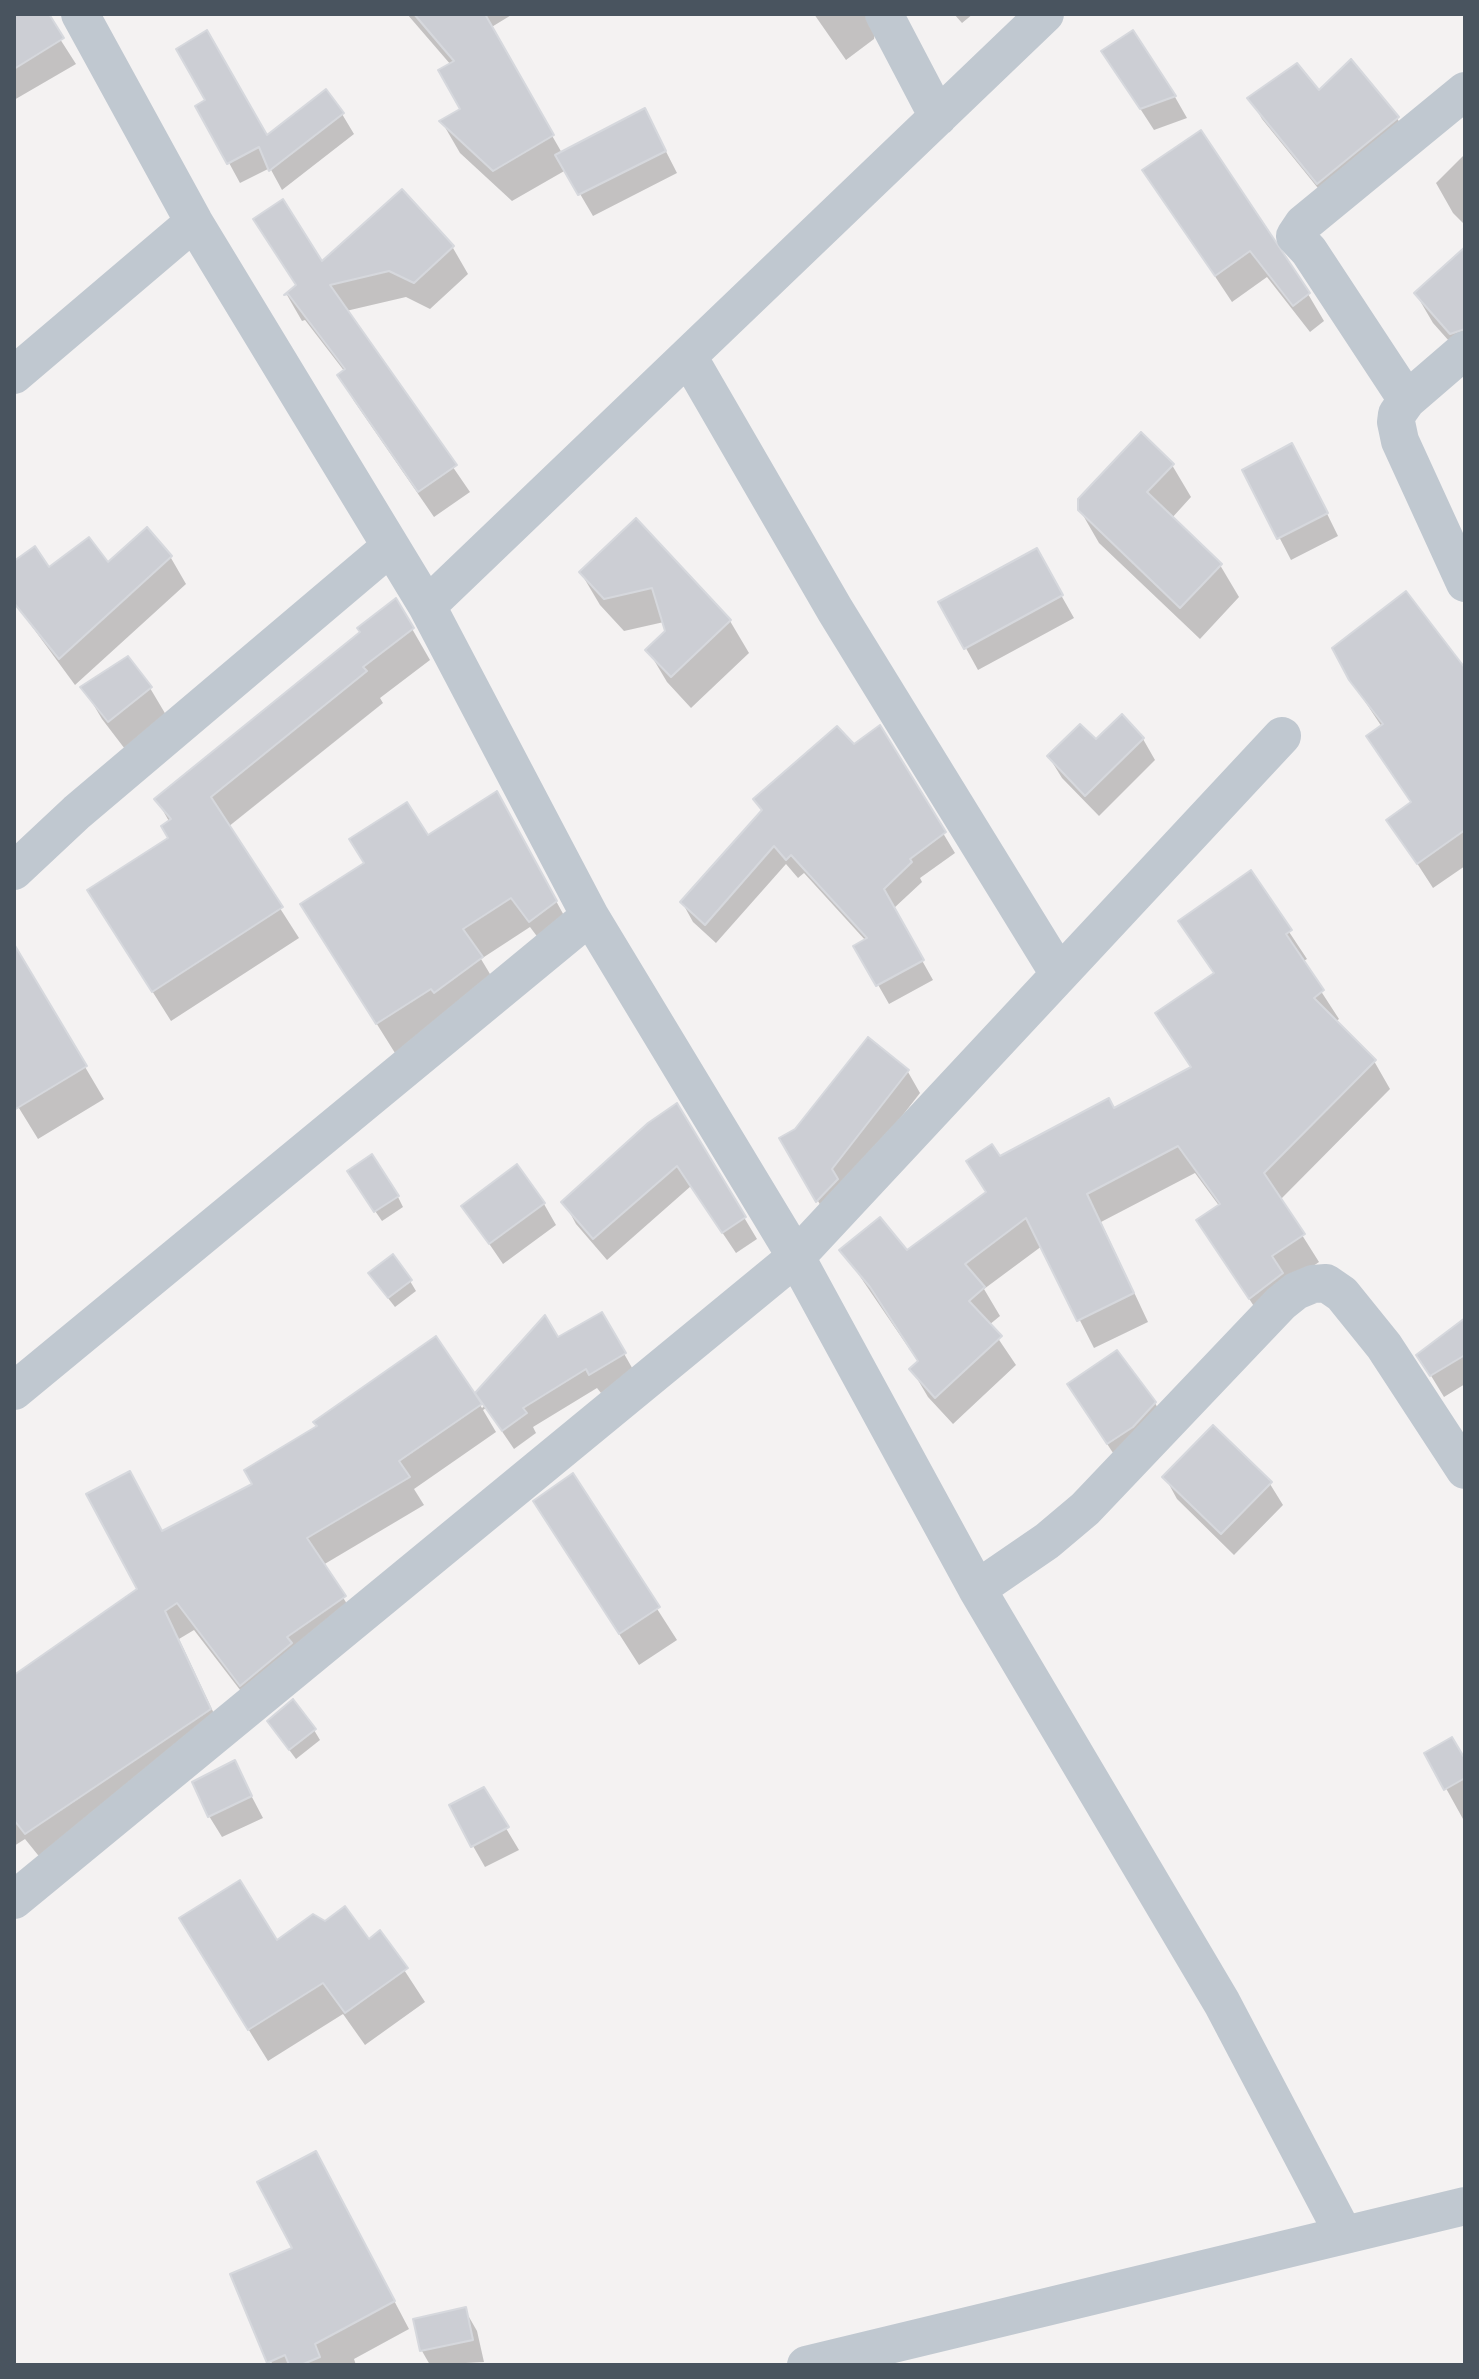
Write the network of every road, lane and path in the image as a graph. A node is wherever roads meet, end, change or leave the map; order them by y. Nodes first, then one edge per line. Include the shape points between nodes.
1 (80, 14) edge
2 (884, 14) edge
3 (1045, 14) edge
4 (1465, 91) edge
5 (938, 117) junction
6 (194, 222) junction
7 (1465, 350) edge
8 (689, 358) junction
9 (14, 375) edge
10 (1407, 400) junction
11 (389, 548) junction
12 (1465, 583) edge
13 (427, 606) junction
14 (1282, 736) dead end
15 (14, 871) edge
16 (590, 916) junction
17 (1059, 974) junction
18 (796, 1257) junction
19 (14, 1391) edge
20 (1465, 1470) edge
21 (977, 1589) junction
22 (14, 1900) edge
23 (1465, 2206) edge
24 (1343, 2233) junction
25 (806, 2365) edge

1 - 6 street
2 - 5 street
3 - 5 street
4 - 10 street via 1295,236
5 - 8 street
6 - 9 street
6 - 11 street
7 - 10 street
8 - 13 street
8 - 17 street via 835,610
10 - 12 street via 1397,414 1400,441
11 - 13 street
11 - 15 street
13 - 16 street
14 - 17 street
16 - 18 street
16 - 19 street
17 - 18 street
18 - 21 street
18 - 22 street
20 - 21 street via 1384,1346 1342,1294 1326,1283 1313,1284 1281,1303 1085,1509
21 - 24 street via 1222,2003
23 - 24 street
24 - 25 street

